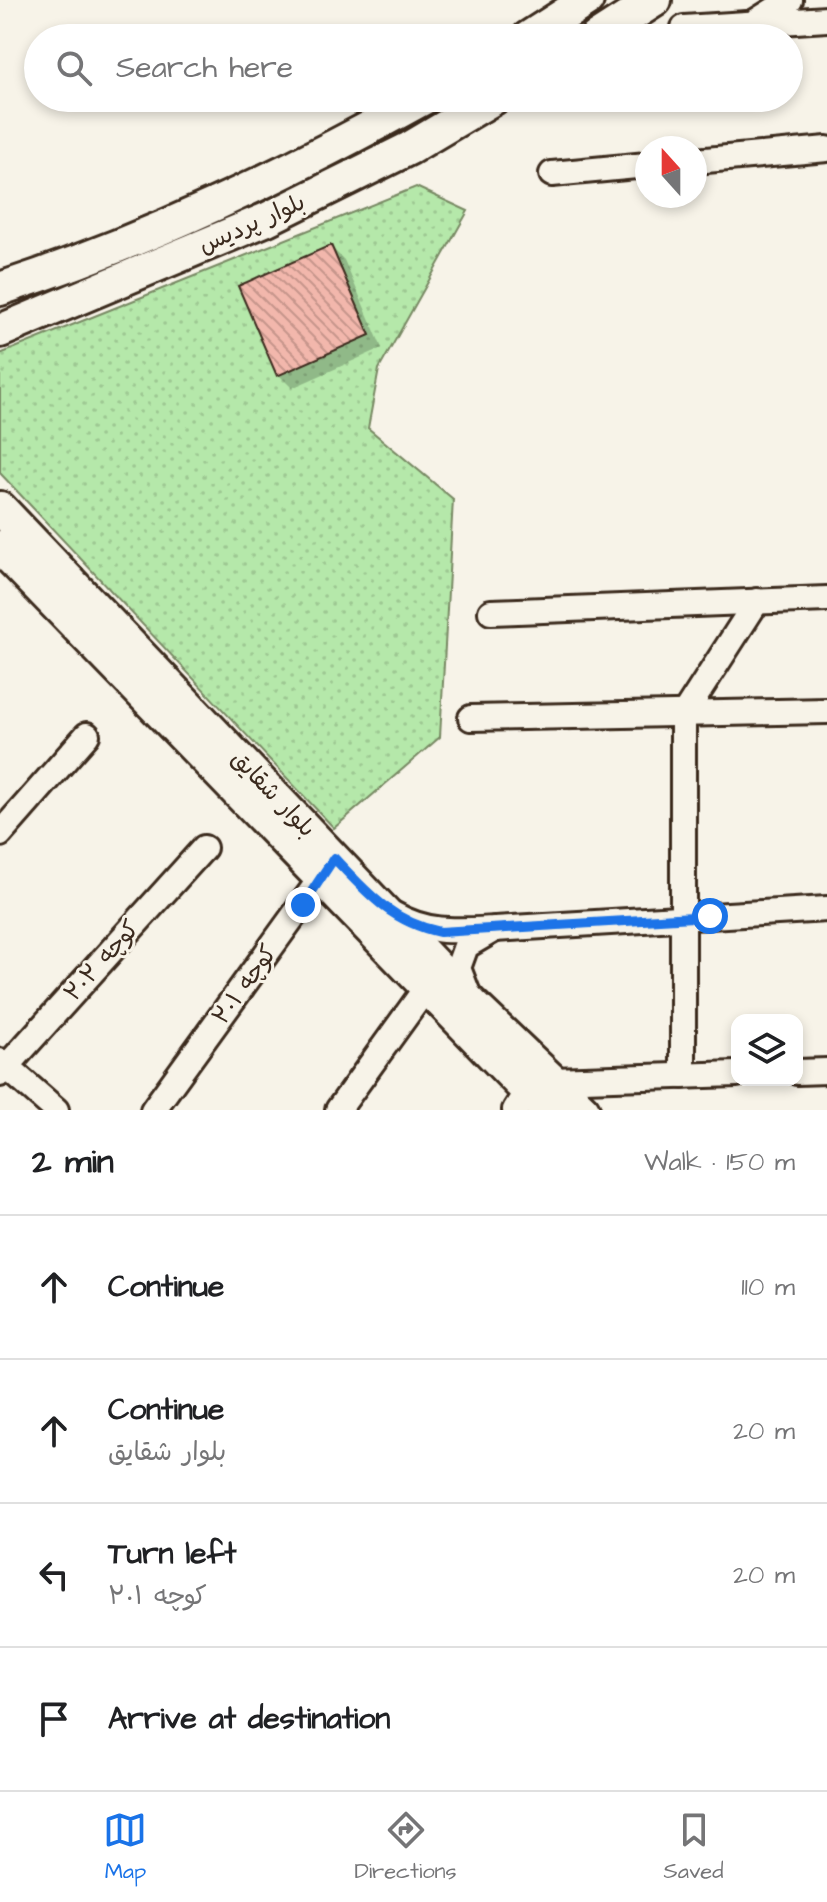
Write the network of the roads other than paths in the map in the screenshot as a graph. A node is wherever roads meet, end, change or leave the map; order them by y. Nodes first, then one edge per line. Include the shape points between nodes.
1 (587, 0) edge
2 (655, 0) edge
3 (790, 0) edge
4 (827, 19) edge
5 (550, 24) edge
6 (618, 24) edge
7 (753, 24) joint
8 (399, 112) edge
9 (470, 112) edge
10 (827, 149) edge
11 (707, 160) edge
12 (635, 166) edge
13 (552, 174) dead end
14 (0, 289) edge
15 (0, 331) edge
16 (0, 508) edge
17 (0, 547) edge
18 (827, 599) edge
19 (757, 601) junction
20 (491, 612) dead end
21 (827, 711) edge
22 (683, 716) junction
23 (471, 718) dead end
24 (87, 735) dead end
25 (0, 834) edge
26 (204, 848) dead end
27 (328, 869) junction
28 (381, 907) junction
29 (827, 909) edge
30 (681, 918) junction
31 (495, 929) junction
32 (426, 988) junction
33 (472, 1004) junction
34 (2, 1067) edge
35 (827, 1071) edge
36 (803, 1072) edge
37 (731, 1074) edge
38 (683, 1076) junction
39 (535, 1098) edge
40 (56, 1110) edge
41 (153, 1110) edge
42 (338, 1110) edge
43 (583, 1110) edge

1 - 5 main road
2 - 6 main road
3 - 7 street
4 - 7 street
8 - 14 main road, بلوار پردیس via 200,213
9 - 15 main road, بلوار پردیس via 267,219
10 - 11 street
12 - 13 street
16 - 27 main road, بلوار شقایق
17 - 27 main road, بلوار شقایق
18 - 19 street
19 - 20 street
19 - 22 street
21 - 22 street
22 - 23 street
22 - 30 street
24 - 25 street
26 - 34 street, کوچه ۲۰۲
27 - 28 main road, بلوار شقایق
27 - 32 main road, بلوار شقایق
27 - 41 street, کوچه ۲۰۱
28 - 31 street via 413,926 440,932
28 - 33 main road, بلوار شقایق
29 - 30 street
30 - 31 street
30 - 38 street
31 - 33 street via 466,946 458,968
32 - 39 main road, بلوار شقایق
32 - 42 street
33 - 39 main road, بلوار شقایق
34 - 40 street
35 - 36 street
37 - 38 street
38 - 39 street
39 - 43 main road, بلوار شقایق

